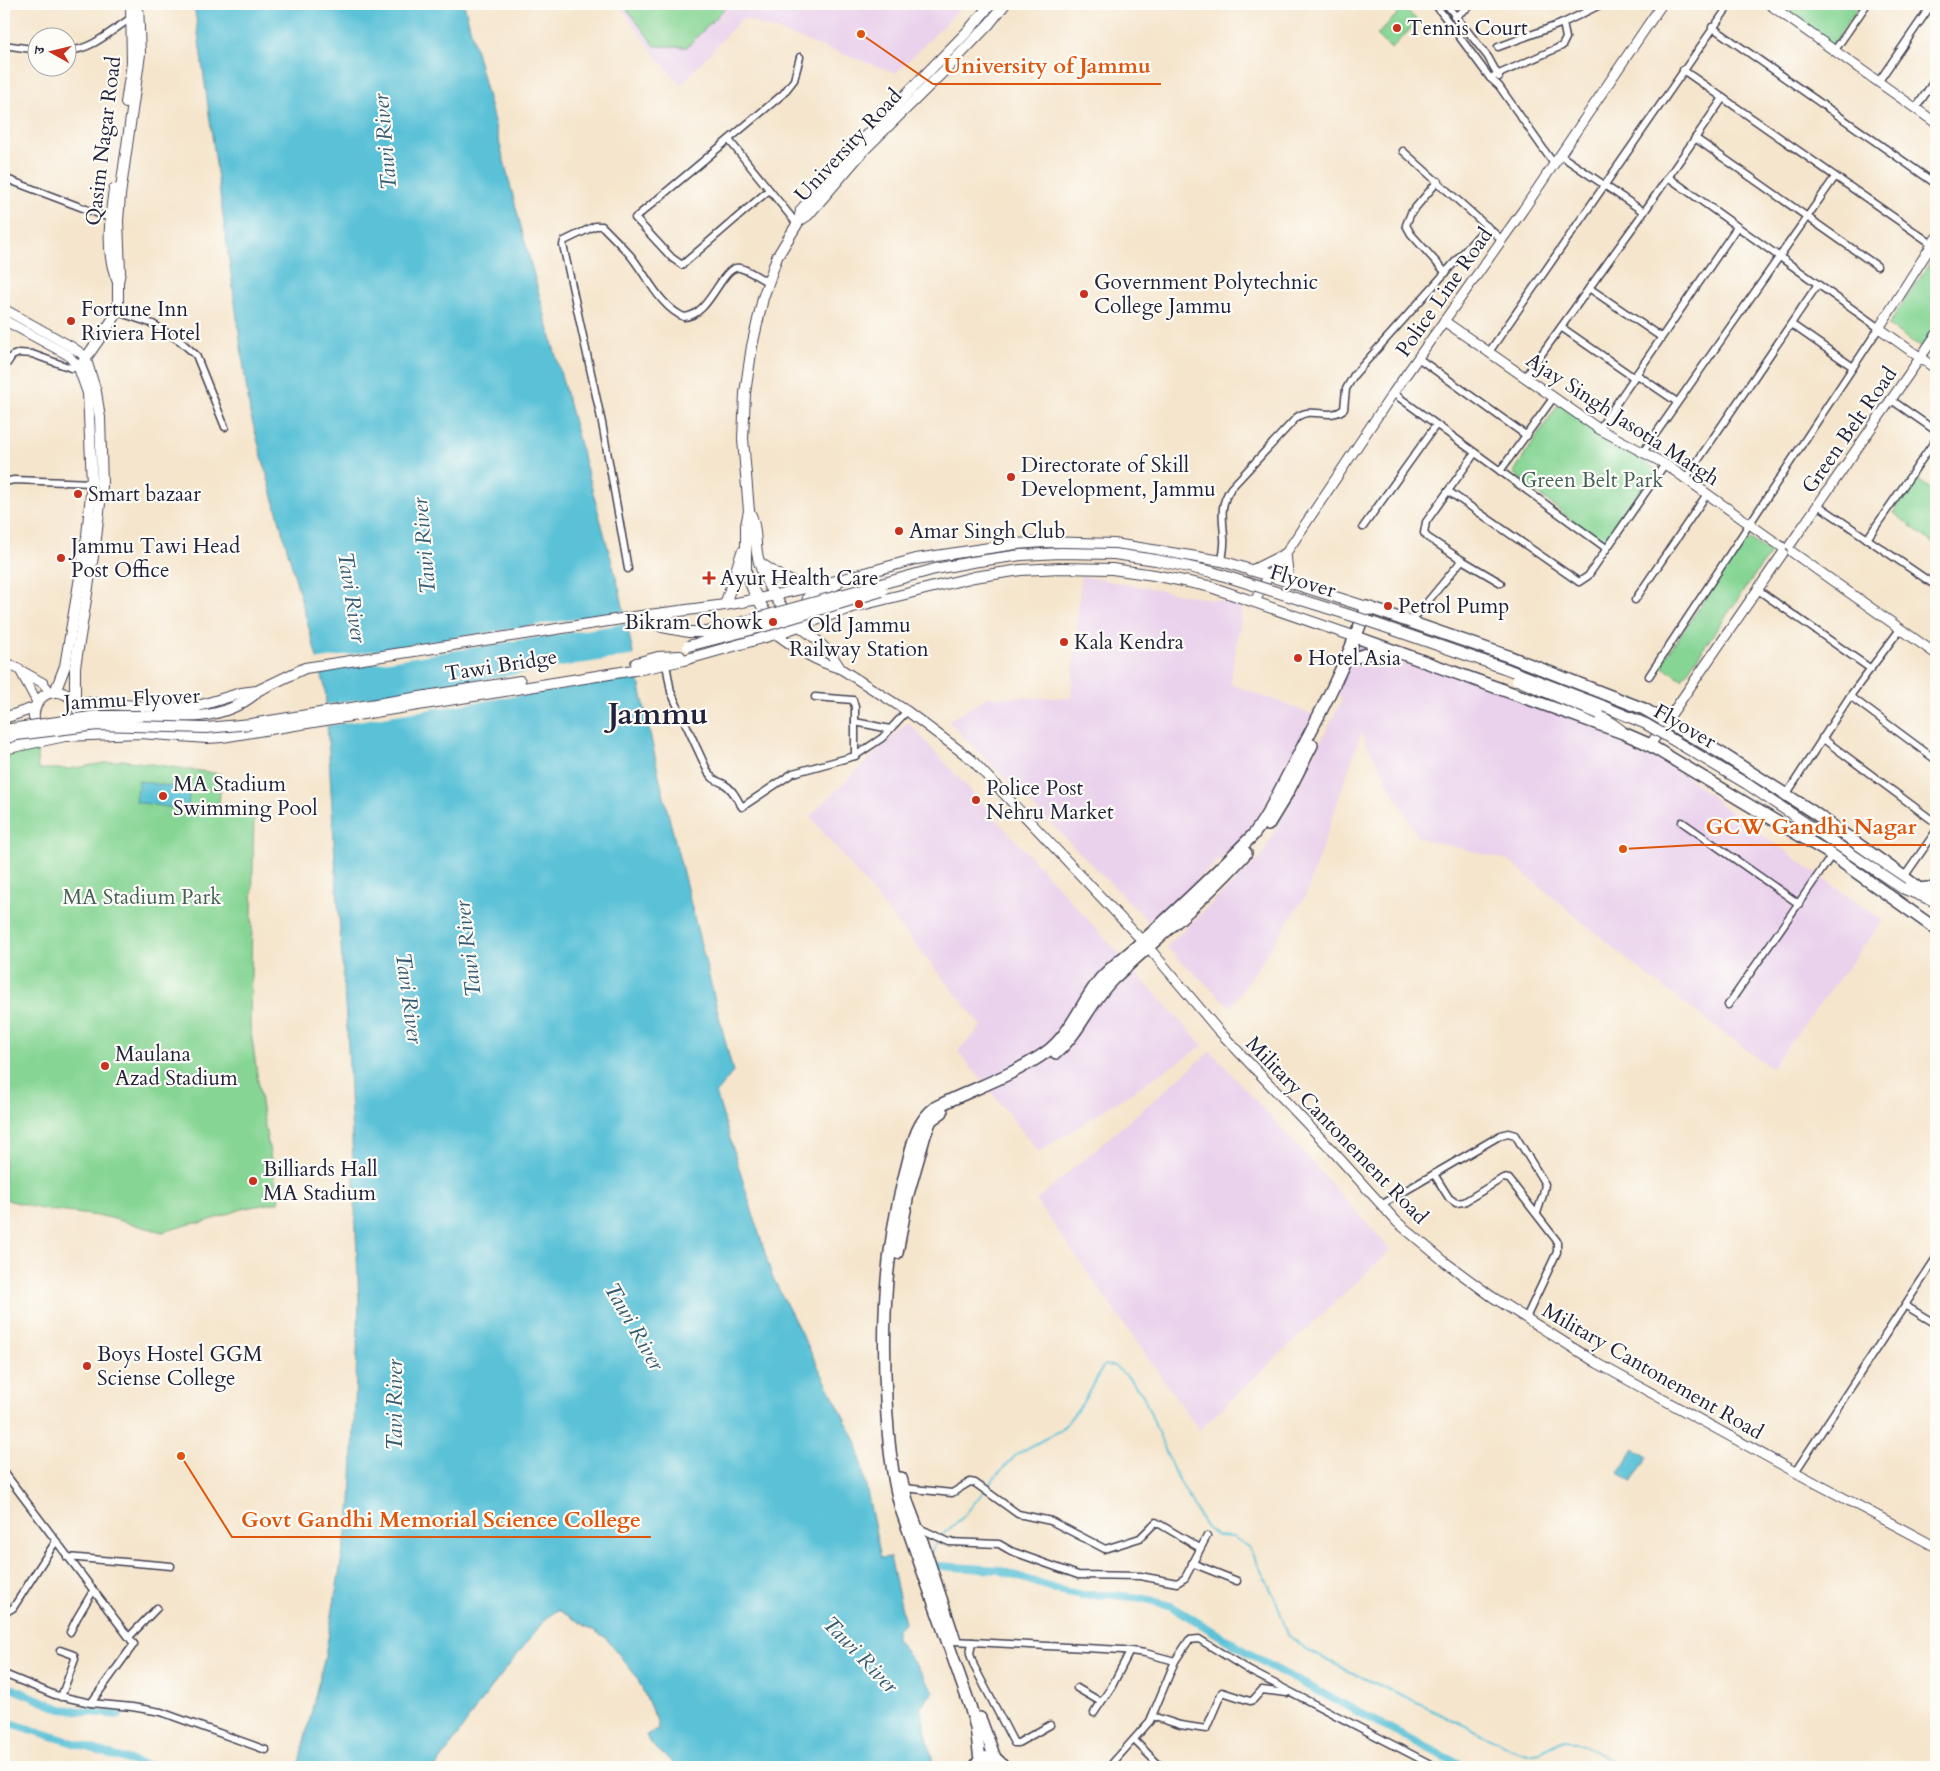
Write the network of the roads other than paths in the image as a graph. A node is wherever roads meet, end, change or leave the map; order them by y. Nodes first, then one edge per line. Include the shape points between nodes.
1 (131, 4) edge
2 (138, 4) edge
3 (991, 4) edge
4 (1005, 4) edge
5 (1435, 4) edge
6 (1446, 4) edge
7 (1474, 4) edge
8 (1602, 4) edge
9 (1662, 4) edge
10 (1730, 4) edge
11 (1867, 4) edge
12 (1932, 4) edge
13 (1775, 6) edge
14 (1456, 16) junction
15 (131, 18) junction
16 (1449, 22) junction
17 (1563, 23) junction
18 (1712, 27) junction
19 (4, 45) edge
20 (1498, 47) dead end
21 (28, 49) edge
22 (78, 49) edge
23 (1836, 50) junction
24 (800, 57) dead end
25 (1683, 70) junction
26 (1498, 74) junction
27 (1490, 78) junction
28 (1936, 78) edge
29 (1879, 81) junction
30 (1500, 86) junction
31 (1723, 98) junction
32 (1916, 108) junction
33 (1936, 123) edge
34 (1695, 138) junction
35 (729, 140) junction
36 (1403, 151) dead end
37 (1560, 155) junction
38 (1554, 164) junction
39 (1668, 177) junction
40 (1835, 177) junction
41 (4, 178) edge
42 (1438, 181) junction
43 (1936, 184) edge
44 (1605, 185) junction
45 (769, 190) junction
46 (1644, 212) junction
47 (1808, 217) junction
48 (114, 220) junction
49 (798, 222) junction
50 (1487, 226) junction
51 (1737, 227) junction
52 (1502, 240) junction
53 (1934, 241) edge
54 (1780, 257) junction
55 (1877, 266) dead end
56 (1446, 273) junction
57 (768, 282) junction
58 (1818, 284) junction
59 (1590, 288) junction
60 (4, 309) edge
61 (118, 312) junction
62 (4, 320) edge
63 (1444, 321) junction
64 (1791, 324) junction
65 (1561, 327) junction
66 (1879, 328) junction
67 (1936, 335) edge
68 (1662, 337) junction
69 (1488, 352) junction
70 (1418, 358) junction
71 (1920, 358) junction
72 (82, 364) junction
73 (1853, 367) junction
74 (4, 368) edge
75 (1936, 369) edge
76 (1635, 375) junction
77 (1525, 377) junction
78 (1393, 393) junction
79 (1554, 397) junction
80 (1890, 399) junction
81 (1677, 402) junction
82 (1436, 425) junction
83 (225, 427) dead end
84 (1599, 429) junction
85 (1936, 431) edge
86 (1526, 436) junction
87 (1936, 439) edge
88 (1643, 452) junction
89 (1475, 453) junction
90 (1666, 464) junction
91 (1500, 471) junction
92 (1686, 478) junction
93 (4, 482) edge
94 (92, 483) junction
95 (1448, 491) junction
96 (1707, 494) junction
97 (1818, 505) junction
98 (749, 511) junction
99 (1750, 524) junction
100 (1363, 527) dead end
101 (746, 536) junction
102 (1867, 539) junction
103 (1606, 548) junction
104 (1787, 549) junction
105 (1286, 553) junction
106 (1462, 560) junction
107 (1222, 561) junction
108 (760, 563) junction
109 (628, 569) dead end
110 (1250, 571) junction
111 (1268, 577) junction
112 (840, 580) junction
113 (1289, 583) junction
114 (1501, 583) dead end
115 (1936, 586) edge
116 (805, 588) junction
117 (1758, 590) junction
118 (774, 594) junction
119 (758, 600) junction
120 (1635, 600) dead end
121 (1255, 601) junction
122 (725, 606) junction
123 (1370, 609) junction
124 (638, 616) junction
125 (826, 618) junction
126 (1410, 623) junction
127 (800, 627) junction
128 (1901, 628) junction
129 (776, 634) junction
130 (1358, 638) junction
131 (1403, 654) junction
132 (1936, 654) edge
133 (1353, 658) junction
134 (662, 660) junction
135 (4, 661) edge
136 (1871, 668) junction
137 (841, 669) junction
138 (21, 672) junction
139 (1649, 676) dead end
140 (257, 691) junction
141 (53, 692) junction
142 (815, 696) dead end
143 (1850, 696) junction
144 (74, 702) junction
145 (36, 705) junction
146 (907, 712) junction
147 (4, 718) edge
148 (302, 720) junction
149 (856, 722) junction
150 (1667, 723) junction
151 (890, 729) junction
152 (4, 730) edge
153 (1623, 732) junction
154 (60, 737) junction
155 (1822, 738) junction
156 (4, 739) edge
157 (1650, 745) junction
158 (4, 750) edge
159 (855, 756) junction
160 (1936, 760) edge
161 (1786, 795) junction
162 (1682, 822) dead end
163 (1936, 823) edge
164 (1936, 831) edge
165 (1832, 855) junction
166 (1903, 882) junction
167 (1936, 898) edge
168 (1799, 904) junction
169 (1936, 929) edge
170 (1145, 945) junction
171 (1728, 1005) dead end
172 (1434, 1174) junction
173 (1381, 1205) junction
174 (1536, 1213) junction
175 (1936, 1258) edge
176 (1906, 1306) junction
177 (1526, 1318) junction
178 (1936, 1324) edge
179 (4, 1472) edge
180 (1795, 1472) junction
181 (904, 1488) junction
182 (916, 1526) junction
183 (1207, 1536) dead end
184 (56, 1541) junction
185 (918, 1543) junction
186 (1936, 1547) edge
187 (1200, 1548) junction
188 (67, 1557) junction
189 (1192, 1563) junction
190 (171, 1566) dead end
191 (1237, 1581) dead end
192 (94, 1591) junction
193 (157, 1608) dead end
194 (4, 1609) edge
195 (946, 1626) junction
196 (70, 1632) dead end
197 (129, 1637) junction
198 (954, 1641) junction
199 (972, 1642) junction
200 (60, 1650) dead end
201 (1130, 1651) junction
202 (1175, 1661) junction
203 (4, 1674) edge
204 (1077, 1688) dead end
205 (1294, 1694) junction
206 (61, 1697) junction
207 (1102, 1702) junction
208 (91, 1703) junction
209 (1094, 1713) dead end
210 (1152, 1716) junction
211 (1050, 1724) dead end
212 (1134, 1740) junction
213 (266, 1750) dead end
214 (999, 1763) edge
215 (977, 1764) edge
216 (1110, 1767) edge
217 (1159, 1767) edge
218 (1436, 1767) edge

1 - 15 main road, Qasim Nagar Road
2 - 48 main road, Qasim Nagar Road via 140,54
3 - 49 main road, University Road via 849,153 801,210
4 - 49 main road, University Road
5 - 16 street
6 - 14 street
7 - 14 street
8 - 17 street
9 - 37 street, Police Line Road
10 - 18 street
11 - 23 street
12 - 29 street
13 - 23 street
14 - 16 street
14 - 26 street
15 - 22 street via 101,39
15 - 48 main road, Qasim Nagar Road via 132,63
16 - 27 street
17 - 20 street
17 - 26 street via 1566,38 1562,46
18 - 25 street
18 - 43 street
19 - 21 street
23 - 29 street
24 - 35 street via 791,84 783,94
25 - 31 street
25 - 44 street
26 - 27 street
26 - 30 street
27 - 30 street
28 - 32 street
29 - 32 street
30 - 38 street
31 - 34 street
31 - 40 street
32 - 33 street
34 - 39 street
34 - 47 street
35 - 45 street
35 - 45 street via 635,218 682,265
36 - 42 street
37 - 38 street, Police Line Road
37 - 44 street
38 - 52 street, Police Line Road
39 - 46 street
39 - 51 street
40 - 47 street
40 - 53 street
41 - 48 street
42 - 50 street
42 - 56 street via 1411,213 1406,225
44 - 46 street
44 - 69 street
45 - 49 street
46 - 59 street
47 - 54 street
47 - 55 street
48 - 61 main road, Qasim Nagar Road via 120,272
49 - 57 main road, University Road via 780,251
50 - 52 street
50 - 56 street
51 - 54 street
51 - 68 street
52 - 63 street, Police Line Road
53 - 66 street
54 - 58 street
54 - 81 street
56 - 107 street via 1354,375 1346,389 1344,409 1332,414 1304,413 1297,417 1231,488 1222,512
57 - 98 main road, University Road via 752,346 745,393 743,439
57 - 109 street via 734,268 726,273 698,312 684,317 657,294 631,256 602,226 595,226 564,241
58 - 64 street
58 - 66 street
59 - 65 street
59 - 68 street
60 - 72 street via 82,354
61 - 72 main road
61 - 83 street via 153,324 196,355
62 - 72 street
63 - 69 street, Ajay Singh Jasotia Margh
63 - 70 street, Police Line Road
64 - 73 street
64 - 92 street
65 - 76 street
65 - 77 street
66 - 71 street
66 - 73 street
67 - 71 street, Green Belt Road
68 - 76 street
69 - 77 street, Ajay Singh Jasotia Margh
70 - 78 street, Police Line Road
70 - 86 street
71 - 75 street
71 - 80 street, Green Belt Road
72 - 74 street via 71,368 25,353 15,354
72 - 94 main road via 88,394
72 - 144 main road via 91,371 96,392 102,486 75,667
73 - 99 street
76 - 81 street
76 - 84 street
77 - 79 street, Ajay Singh Jasotia Margh
78 - 82 street
78 - 105 street, Police Line Road
79 - 84 street, Ajay Singh Jasotia Margh
79 - 86 street
80 - 85 street
80 - 97 street, Green Belt Road
81 - 88 street
82 - 89 street
82 - 100 street
84 - 88 street, Ajay Singh Jasotia Margh
86 - 91 street
87 - 102 street
88 - 90 street, Ajay Singh Jasotia Margh
89 - 91 street
89 - 95 street
90 - 92 street, Ajay Singh Jasotia Margh
90 - 103 street
91 - 103 street
92 - 96 street, Ajay Singh Jasotia Margh
93 - 94 street
94 - 141 main road via 87,536 65,666
95 - 103 street via 1579,582 1588,576
95 - 106 street via 1426,522 1424,533
96 - 99 street, Ajay Singh Jasotia Margh
96 - 120 street
97 - 102 street
97 - 104 street, Green Belt Road
98 - 101 main road
98 - 108 main road
99 - 104 street, Ajay Singh Jasotia Margh
99 - 139 street
101 - 119 main road via 746,572
101 - 122 main road
102 - 115 street
104 - 117 street, Green Belt Road
104 - 128 street, Ajay Singh Jasotia Margh
105 - 110 street
105 - 111 street, Police Line Road
105 - 113 street
106 - 114 street
106 - 126 street
107 - 110 main road
107 - 112 main road via 1114,544 1045,542 916,559
108 - 116 main road
108 - 118 main road
110 - 111 main road
111 - 113 main road
111 - 121 street, Police Line Road
112 - 116 main road
112 - 125 main road via 833,587 808,596 810,614
113 - 123 main road
116 - 118 main road
117 - 136 street
117 - 150 street, Green Belt Road
118 - 119 main road
118 - 127 main road
119 - 122 main road
119 - 129 main road
121 - 125 main road via 1208,586 1154,575 1112,569 1061,568 974,577 853,607
121 - 130 main road
122 - 124 main road
123 - 126 highway
123 - 130 highway
124 - 140 main road via 305,668
124 - 166 main road, Flyover, bridge via 662,627 707,632 935,569 972,562 1061,553 1114,554 1156,560 1212,572 1359,618 1504,668 1646,724
125 - 127 main road
126 - 150 highway via 1508,656 1644,709
127 - 129 main road
127 - 137 street, Military Cantonement Road via 827,650
128 - 132 street, Ajay Singh Jasotia Margh
128 - 136 street
129 - 134 main road
129 - 137 street via 805,655
130 - 131 highway
130 - 133 highway
130 - 170 highway via 1259,828
131 - 133 highway via 1371,653
131 - 153 highway
133 - 170 highway via 1271,822 1226,875
134 - 148 main road, Tawi Bridge
134 - 153 main road, Flyover, bridge via 688,646 936,574 1021,561 1113,560 1155,565 1211,578 1357,623 1502,674 1599,714
134 - 159 street via 674,700 708,772 714,781 733,792 742,807 793,773
135 - 138 street
136 - 143 street
137 - 146 street, Military Cantonement Road
138 - 141 street
138 - 145 street
140 - 144 main road via 186,707
140 - 152 main road, Jammu Flyover, bridge via 224,711 204,716 97,716
141 - 144 main road via 69,696
141 - 145 main road
142 - 149 street via 853,700
143 - 155 street
143 - 160 street
144 - 154 main road via 78,721 73,730
145 - 147 main road
145 - 154 main road via 33,717 40,731
146 - 151 street
146 - 170 street, Military Cantonement Road via 970,759
148 - 154 main road via 214,738 140,733
148 - 156 main road, Jammu Flyover, bridge via 206,728 97,725
149 - 151 street
149 - 159 street
150 - 157 street, Green Belt Road
150 - 161 highway
151 - 159 street
153 - 157 highway
154 - 158 main road
155 - 161 street
155 - 163 street
157 - 165 highway
161 - 166 highway
162 - 168 street
164 - 166 street
165 - 168 street
165 - 169 highway
166 - 167 main road, Flyover
166 - 167 highway
168 - 171 street
170 - 173 street, Military Cantonement Road via 1218,1030
170 - 181 highway via 1103,990 1077,1030 1056,1053 931,1120 903,1218 893,1288 893,1401 897,1454
170 - 185 highway via 1101,979 1055,1045 1021,1066 936,1107 925,1116 916,1134 892,1232 884,1322 891,1461 897,1495
172 - 173 street
172 - 174 street via 1449,1198 1456,1203 1464,1202 1507,1178
172 - 174 street via 1501,1135 1513,1134 1545,1184
173 - 177 street, Military Cantonement Road via 1445,1262
174 - 177 street via 1557,1241 1558,1248
175 - 176 street
176 - 178 street
176 - 180 street
177 - 180 street, Military Cantonement Road via 1597,1363
179 - 184 street
180 - 186 street, Military Cantonement Road
181 - 182 highway
181 - 187 street via 952,1493 970,1482 1018,1514 1051,1522 1105,1549 1140,1538 1156,1522
182 - 185 highway
182 - 189 street via 949,1542 997,1544 1085,1577 1140,1576 1177,1583 1184,1578
183 - 187 street
184 - 188 street
184 - 194 street via 13,1608
185 - 195 highway
187 - 189 street
188 - 190 street
188 - 192 street
189 - 191 street
192 - 196 street
192 - 197 street
193 - 197 street
195 - 198 highway
195 - 215 highway via 976,1727
197 - 208 street via 134,1644 132,1648
198 - 199 street
198 - 214 highway
199 - 201 street
199 - 211 street via 970,1654 974,1666 1014,1743
200 - 206 street via 74,1655 75,1659
201 - 202 street
201 - 207 street
202 - 205 street via 1189,1640 1199,1639
202 - 210 street
203 - 206 street
204 - 207 street
205 - 210 street via 1262,1690 1250,1701 1222,1692 1206,1729
205 - 218 street
206 - 208 street
207 - 209 street
208 - 213 street via 161,1712
210 - 212 street
212 - 216 street
212 - 217 street
214 - 215 highway via 986,1757

